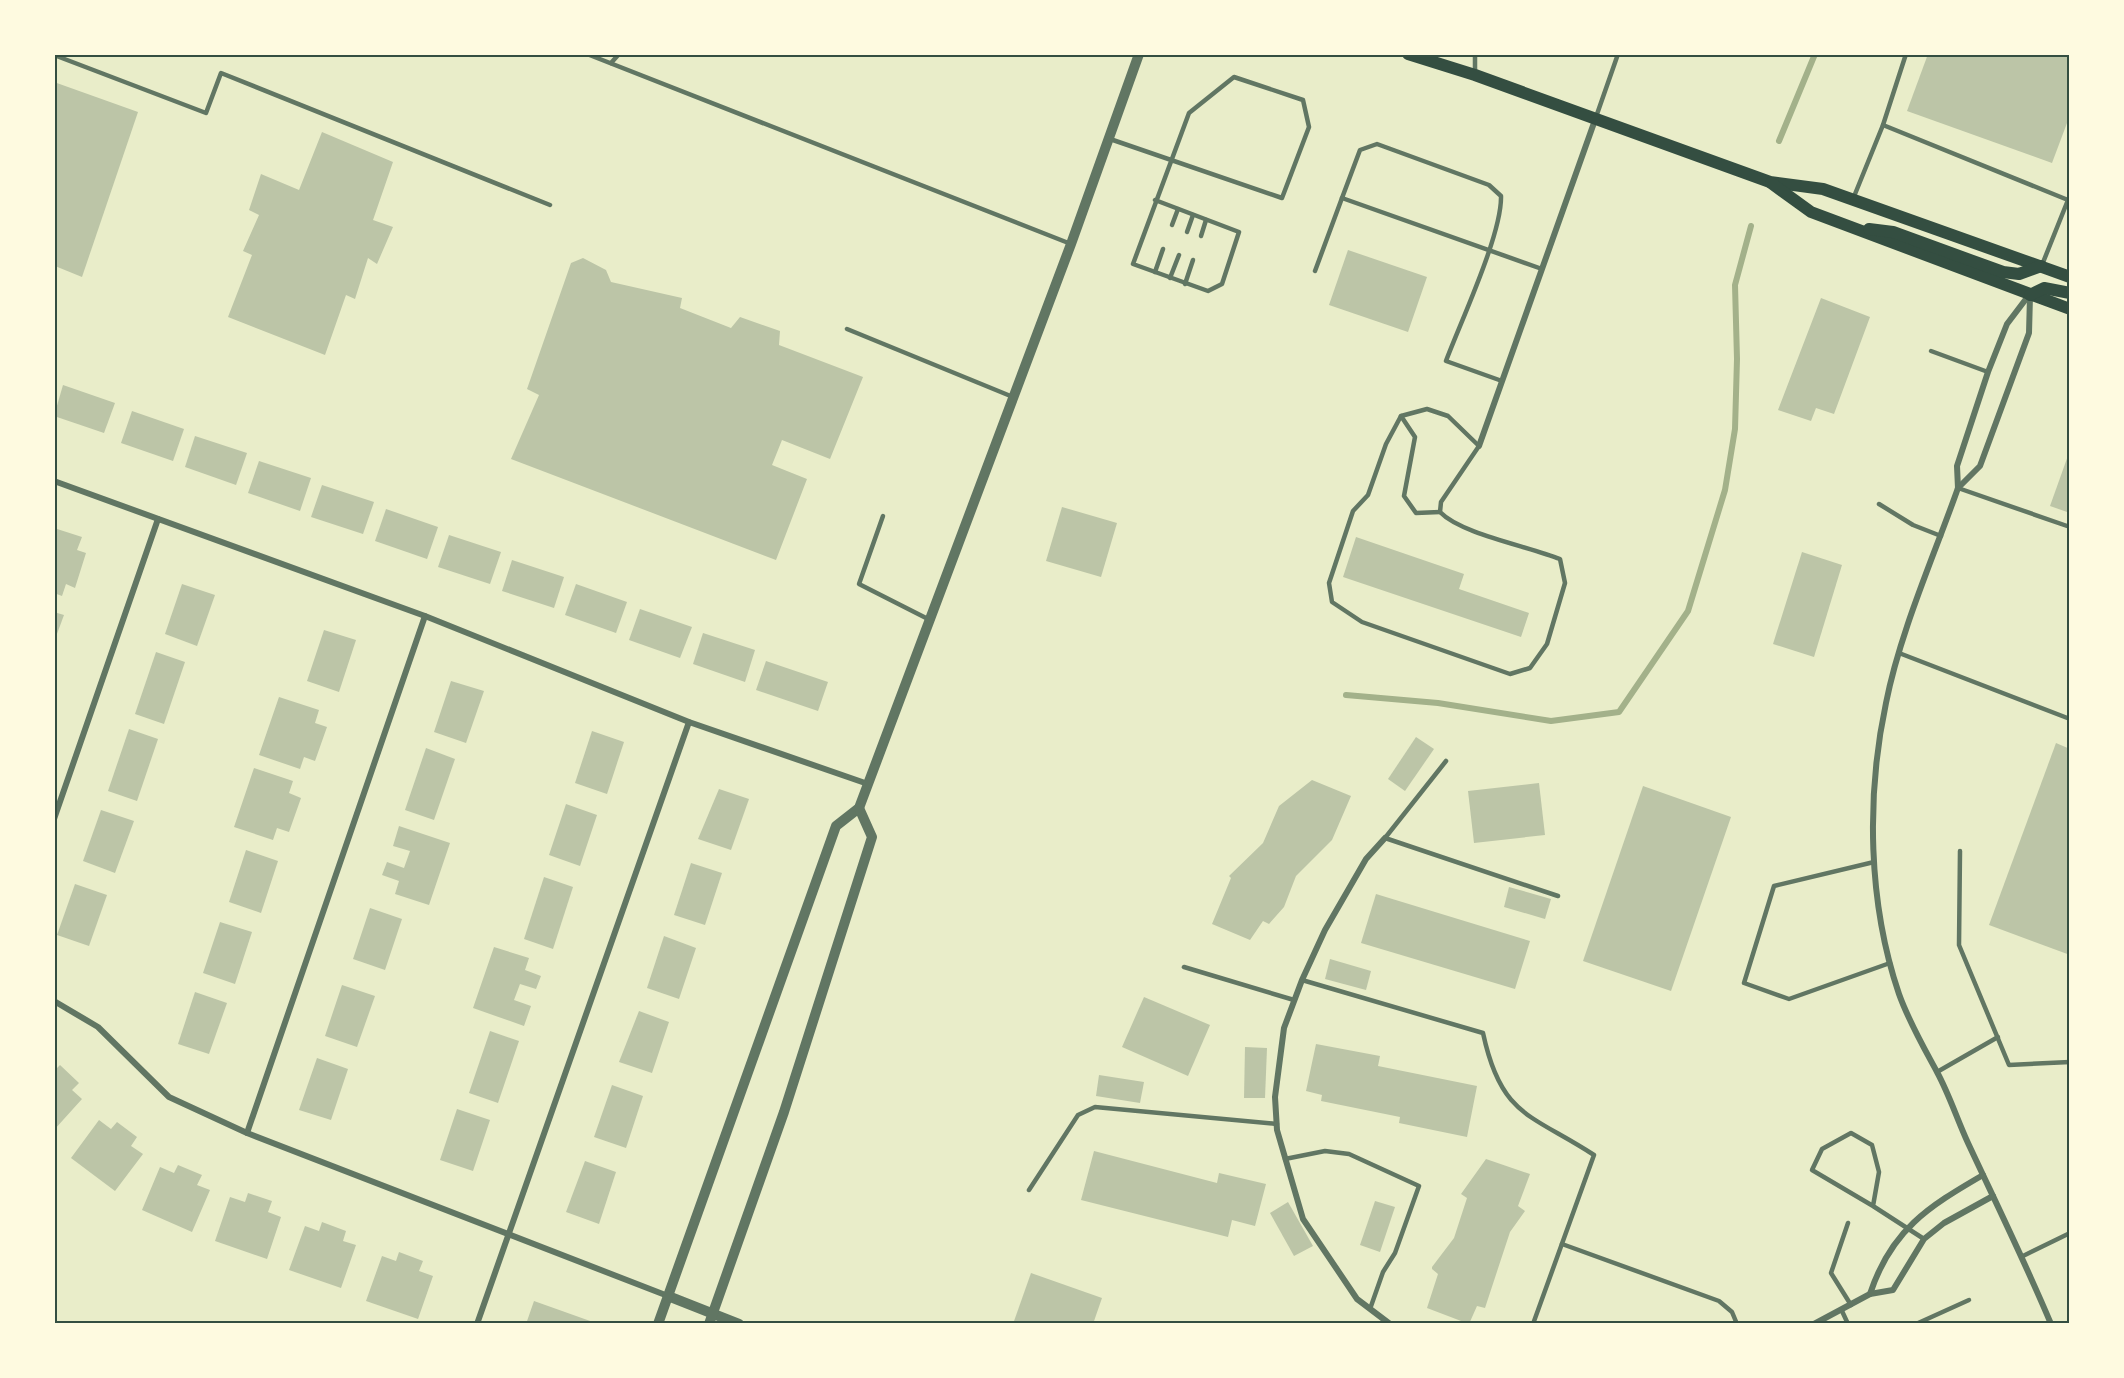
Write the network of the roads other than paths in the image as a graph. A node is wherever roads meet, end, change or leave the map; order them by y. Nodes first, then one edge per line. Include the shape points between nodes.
1 (587, 54) edge
2 (619, 54) edge
3 (1139, 54) edge
4 (1411, 54) edge
5 (1475, 54) edge
6 (1618, 54) edge
7 (1906, 54) edge
8 (54, 55) edge
9 (611, 63) junction
10 (1475, 75) junction
11 (1595, 120) junction
12 (1883, 125) junction
13 (1109, 138) junction
14 (1170, 161) junction
15 (1770, 182) junction
16 (2069, 197) edge
17 (1342, 198) junction
18 (1853, 199) junction
19 (1155, 200) junction
20 (550, 205) dead end
21 (1178, 208) junction
22 (1193, 215) junction
23 (1206, 220) junction
24 (1172, 225) dead end
25 (1850, 227) junction
26 (1187, 232) dead end
27 (1201, 236) dead end
28 (1071, 244) junction
29 (1163, 249) dead end
30 (1488, 250) junction
31 (1179, 255) dead end
32 (1193, 260) dead end
33 (2041, 266) junction
34 (1542, 269) junction
35 (1315, 271) dead end
36 (1155, 272) junction
37 (2070, 277) edge
38 (1170, 278) junction
39 (1185, 284) junction
40 (2070, 293) edge
41 (2030, 295) junction
42 (2070, 309) edge
43 (847, 329) dead end
44 (1931, 351) dead end
45 (1988, 372) junction
46 (1502, 381) junction
47 (1013, 397) junction
48 (1401, 416) junction
49 (1479, 446) junction
50 (54, 481) edge
51 (1958, 488) junction
52 (1879, 504) dead end
53 (1440, 512) junction
54 (883, 516) dead end
55 (159, 519) junction
56 (2070, 527) edge
57 (1941, 536) junction
58 (425, 616) junction
59 (930, 620) junction
60 (1899, 653) junction
61 (2070, 718) edge
62 (688, 722) junction
63 (1446, 761) dead end
64 (868, 784) junction
65 (859, 808) junction
66 (54, 819) edge
67 (1385, 838) junction
68 (1960, 851) dead end
69 (1874, 862) junction
70 (1558, 896) dead end
71 (1890, 963) junction
72 (1184, 967) dead end
73 (1302, 981) junction
74 (1294, 1000) junction
75 (54, 1001) edge
76 (1998, 1038) junction
77 (2070, 1062) edge
78 (1937, 1072) junction
79 (1277, 1124) junction
80 (247, 1133) junction
81 (1285, 1159) junction
82 (1983, 1175) junction
83 (1029, 1190) dead end
84 (1993, 1196) junction
85 (1873, 1206) junction
86 (1848, 1223) dead end
87 (1906, 1227) junction
88 (2070, 1233) edge
89 (509, 1236) junction
90 (1924, 1239) junction
91 (1562, 1244) junction
92 (2023, 1256) junction
93 (1870, 1294) junction
94 (668, 1296) junction
95 (1969, 1300) dead end
96 (1851, 1305) junction
97 (1370, 1309) junction
98 (1842, 1311) junction
99 (711, 1319) edge
100 (477, 1324) edge
101 (658, 1324) edge
102 (739, 1324) edge
103 (1390, 1324) edge
104 (1533, 1324) edge
105 (1737, 1324) edge
106 (1814, 1324) edge
107 (1848, 1324) edge
108 (1916, 1324) edge
109 (2051, 1324) edge

1 - 9 lane
2 - 9 lane
3 - 13 street
4 - 10 main road
5 - 10 lane
6 - 11 lane
7 - 12 lane
8 - 20 lane via 206,113 221,73
9 - 28 lane
10 - 11 main road
11 - 15 main road
11 - 34 street
12 - 16 lane
12 - 18 lane
13 - 14 lane
13 - 28 street
14 - 14 lane via 1282,198 1309,127 1303,100 1234,77 1189,113
14 - 19 lane
15 - 18 main road via 1823,189
15 - 25 main road via 1810,212
16 - 33 lane
17 - 30 lane
17 - 30 lane via 1360,150 1377,144 1490,186 1501,196 1501,210
17 - 35 lane
18 - 33 main road
19 - 21 lane
19 - 36 lane via 1133,264
21 - 22 lane
21 - 24 lane
22 - 23 lane
22 - 26 lane
23 - 27 lane
23 - 39 lane via 1239,232 1222,284 1208,291
25 - 33 main road via 1893,232 2003,272 2019,274
25 - 41 main road
28 - 47 street
29 - 36 lane
30 - 34 lane
30 - 46 lane via 1446,361
31 - 38 lane
32 - 39 lane
33 - 37 main road
34 - 46 street
36 - 38 lane
38 - 39 lane
40 - 41 main road via 2044,288
41 - 42 main road
41 - 45 street via 2007,324
41 - 51 street via 2029,333 1980,466
43 - 47 lane
44 - 45 lane
45 - 51 street via 1957,466
46 - 49 street
47 - 59 street
48 - 49 lane via 1427,409 1448,416
48 - 53 lane via 1415,437 1404,496 1416,513
48 - 53 lane via 1386,444 1368,495 1353,511 1329,583 1332,602 1362,622 1510,674 1530,668 1546,644 1565,584 1560,559 1478,533 1448,520
49 - 53 lane via 1441,502
50 - 55 street
51 - 56 lane
51 - 57 street
52 - 57 lane via 1912,525
54 - 59 lane via 859,584
55 - 58 street
55 - 66 street
57 - 60 street
58 - 62 street
58 - 80 street
59 - 64 street
60 - 61 lane
60 - 69 street via 1877,753
62 - 64 street
62 - 89 street
63 - 67 lane
64 - 65 street
65 - 94 street via 836,826
65 - 99 street via 873,837 784,1112
67 - 70 lane
67 - 73 street via 1366,859 1325,930
68 - 76 lane via 1959,945
69 - 71 street
69 - 71 lane via 1774,886 1744,983 1789,999
71 - 78 street via 1911,1025
72 - 74 lane
73 - 74 street
73 - 91 lane via 1483,1033 1488,1059 1500,1086 1517,1109 1594,1155
74 - 79 street via 1284,1028 1275,1096
75 - 80 street via 98,1027 170,1096
76 - 77 lane via 2009,1065
76 - 78 lane
78 - 82 street
79 - 81 street
79 - 83 lane via 1095,1107 1078,1115
80 - 89 street
81 - 97 street via 1303,1219 1357,1299
81 - 97 lane via 1325,1151 1349,1154 1419,1186
82 - 84 street
82 - 87 street via 1934,1203
84 - 90 street via 1944,1223
84 - 92 street
85 - 85 lane via 1879,1172 1872,1145 1851,1133 1822,1149 1812,1170
85 - 87 lane
86 - 96 lane via 1831,1273
87 - 90 lane
87 - 93 street via 1877,1273
88 - 92 lane
89 - 94 street
89 - 100 street
90 - 93 street via 1893,1290
91 - 104 lane
91 - 105 lane via 1719,1301 1732,1312
92 - 109 street
93 - 96 street
94 - 99 street
94 - 101 street
95 - 108 lane
96 - 98 street
97 - 103 street
98 - 106 street
98 - 107 lane
99 - 102 street

